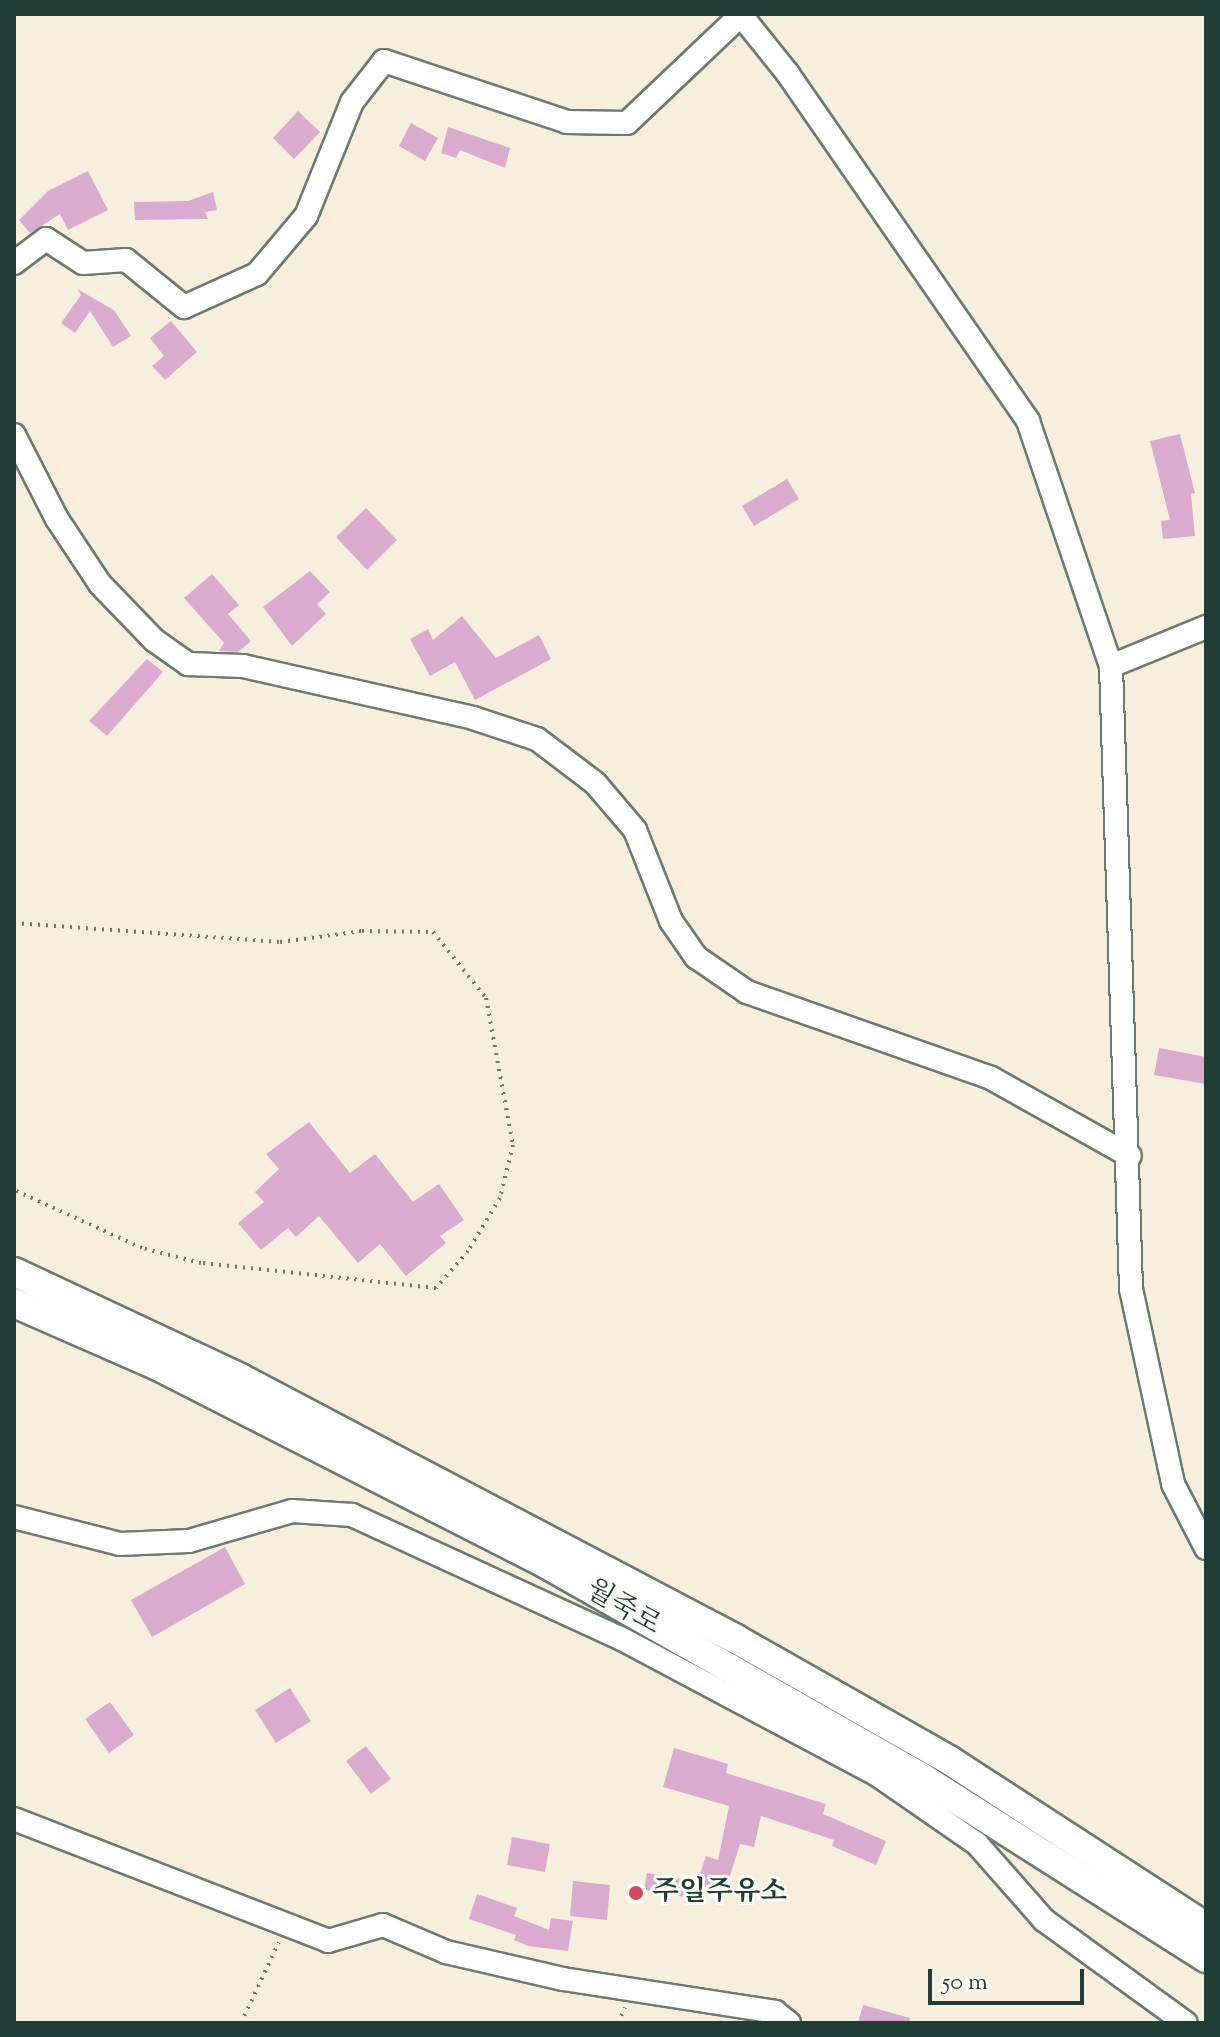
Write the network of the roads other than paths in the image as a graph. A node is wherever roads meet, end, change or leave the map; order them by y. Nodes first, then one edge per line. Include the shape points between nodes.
1 (741, 14) edge
2 (16, 258) edge
3 (14, 435) edge
4 (1206, 627) edge
5 (1111, 666) junction
6 (1130, 1156) junction
7 (14, 1272) edge
8 (14, 1303) edge
9 (14, 1517) edge
10 (1206, 1548) edge
11 (14, 1819) edge
12 (1206, 1927) edge
13 (1206, 1958) edge
14 (789, 2023) edge
15 (1186, 2023) edge

1 - 2 street via 627,123 567,122 384,61 352,102 306,216 257,274 184,307 126,260 83,263 46,239
1 - 5 street via 1028,421
3 - 6 street via 57,519 100,584 154,640 188,664 243,666 473,718 537,739 595,783 635,830 671,921 696,957 747,992 991,1078
4 - 5 street
5 - 6 street
6 - 10 street via 1131,1289 1173,1484
7 - 12 main road, 월죽로 via 240,1378 709,1624 949,1760
8 - 13 main road, 월죽로 via 156,1365 548,1565 921,1777
9 - 15 street via 120,1544 189,1541 292,1511 352,1515 620,1638 876,1774 977,1844 1044,1920
11 - 14 street via 328,1941 383,1925 446,1952 563,1979 775,2012

